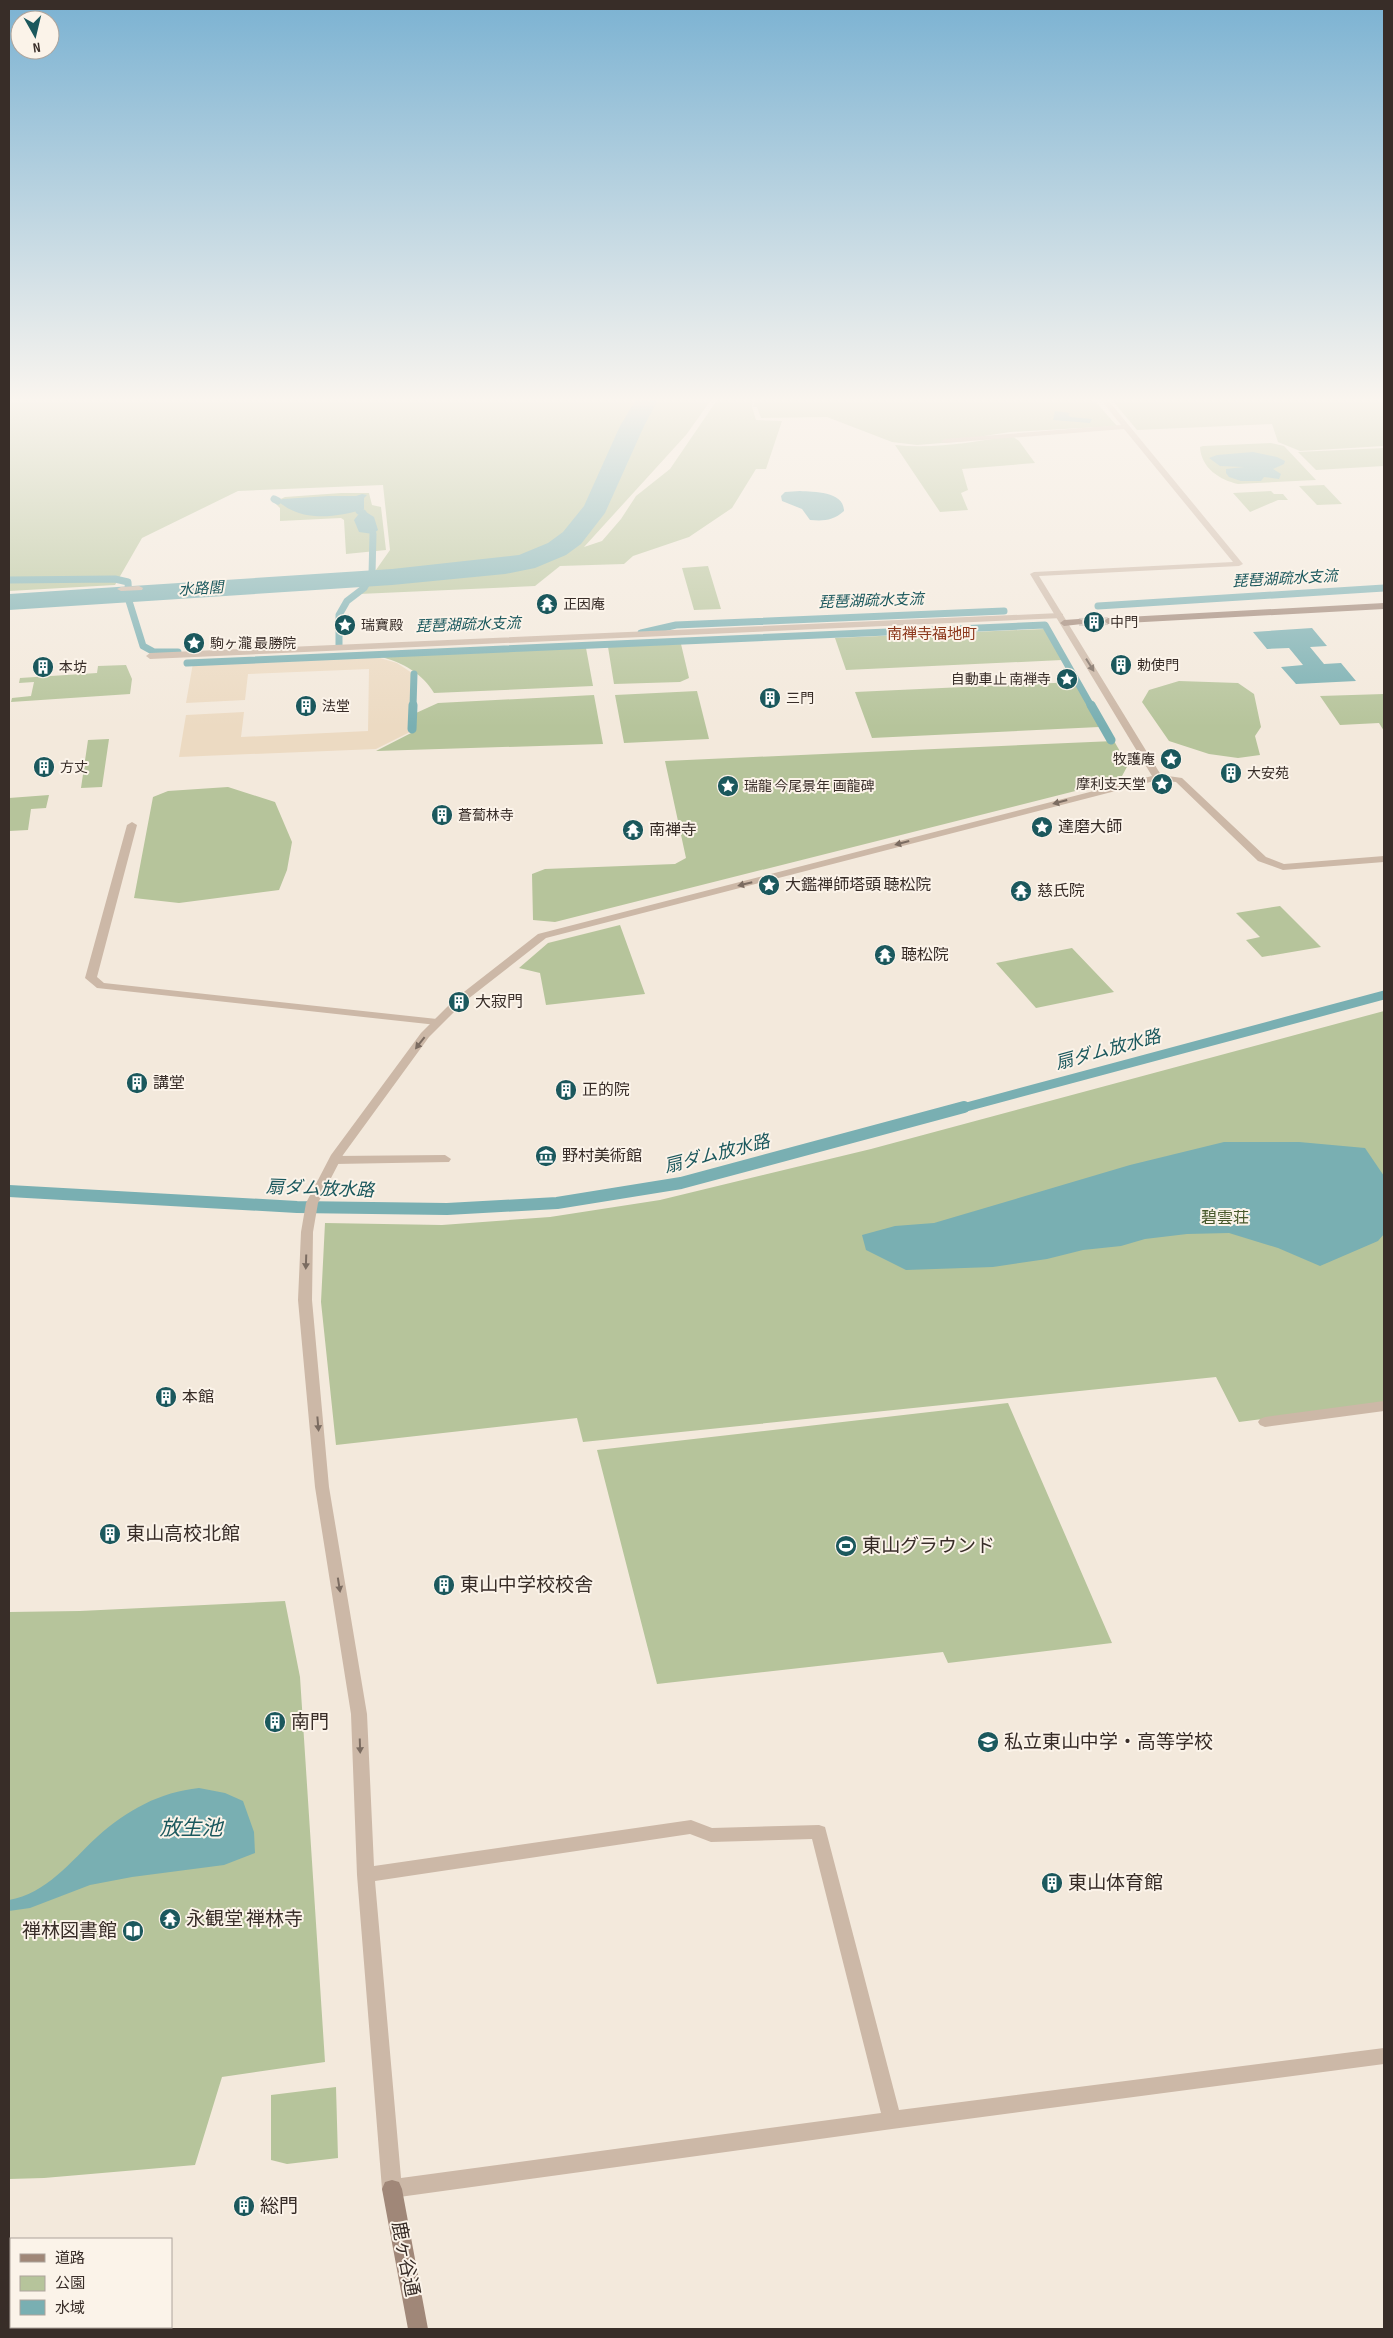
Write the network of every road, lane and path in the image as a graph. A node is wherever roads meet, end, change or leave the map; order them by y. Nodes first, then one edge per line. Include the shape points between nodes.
1 (1194, 509) edge
2 (139, 588) dead end
3 (121, 589) dead end
4 (1384, 606) edge
5 (1062, 620) junction
6 (1108, 621) tunnel mouth
7 (1079, 622) tunnel mouth
8 (150, 656) dead end
9 (1158, 777) junction
10 (132, 825) dead end
11 (1384, 859) edge
12 (464, 997) tunnel mouth
13 (453, 1008) tunnel mouth
14 (438, 1022) junction
15 (445, 1159) dead end
16 (335, 1160) junction
17 (1384, 1406) edge
18 (1265, 1422) dead end
19 (366, 1875) junction
20 (1384, 2056) edge
21 (892, 2120) junction
22 (392, 2189) junction
23 (418, 2329) edge

1 - 5 street via 1239,564 1034,574
2 - 3 street
4 - 6 street
5 - 7 street
5 - 8 street
5 -> 9 street
9 - 11 street via 1179,780 1262,859 1283,867
9 -> 12 street via 542,936
10 - 14 street via 91,978 101,986
13 - 14 street
14 -> 16 street via 353,1130
15 - 16 street
16 -> 19 street via 311,1208 305,1300 322,1487 359,1714
17 - 18 street
19 - 21 street via 691,1827 711,1835 819,1832
19 - 22 street
20 - 21 street
21 - 22 street
22 - 23 street, 鹿ヶ谷通

